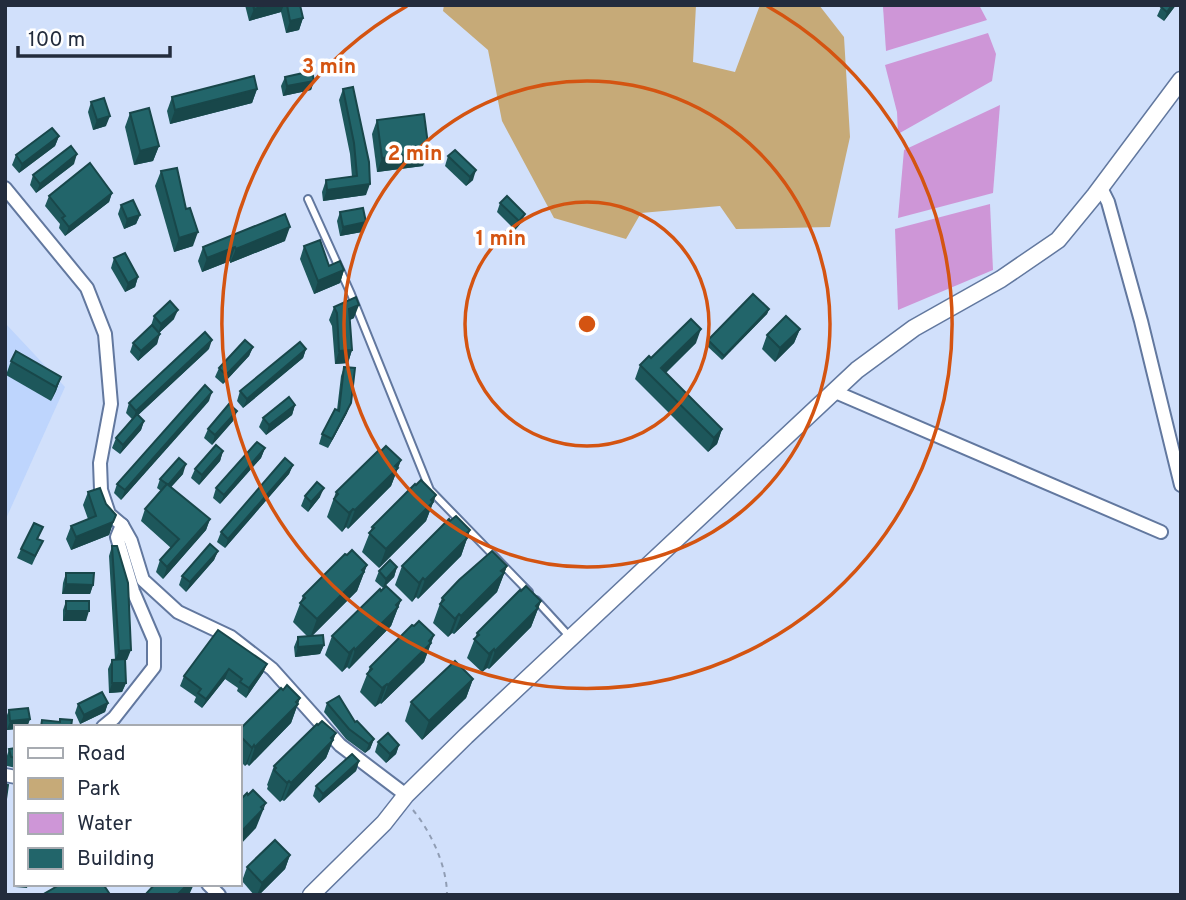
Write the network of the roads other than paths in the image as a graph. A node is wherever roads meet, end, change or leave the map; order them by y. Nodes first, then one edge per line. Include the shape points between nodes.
1 (1181, 80) edge
2 (5, 188) edge
3 (1101, 188) junction
4 (308, 199) dead end
5 (834, 391) junction
6 (1181, 485) edge
7 (122, 525) junction
8 (1161, 532) dead end
9 (570, 638) junction
10 (105, 725) edge
11 (404, 797) junction
12 (310, 895) edge

1 - 3 street
2 - 7 street via 87,288 105,334 111,404 100,463 101,491 109,513
3 - 5 street via 1049,248 905,334
3 - 6 street via 1137,308
4 - 9 lane via 430,490
5 - 8 street
5 - 9 street
7 - 10 street via 117,537 154,640 153,667
7 - 11 street via 143,580 178,612 231,637 272,669 340,745
9 - 11 street
11 - 12 street via 384,823

